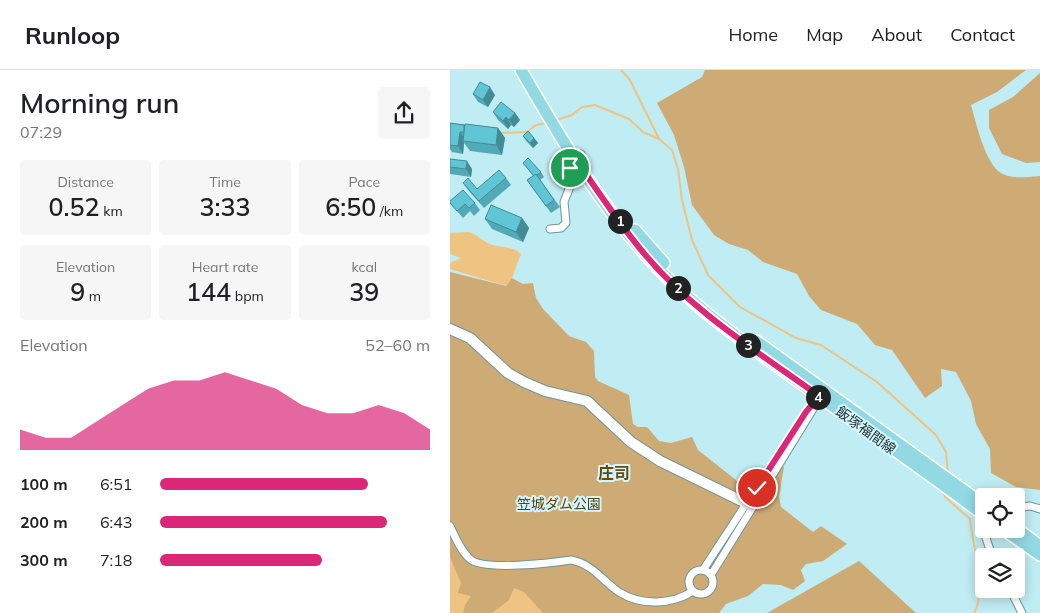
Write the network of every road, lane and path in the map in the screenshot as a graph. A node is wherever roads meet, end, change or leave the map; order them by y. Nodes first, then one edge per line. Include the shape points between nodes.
1 (521, 70) edge
2 (528, 70) edge
3 (550, 114) junction
4 (578, 156) junction
5 (550, 229) dead end
6 (450, 329) edge
7 (821, 393) junction
8 (749, 505) junction
9 (975, 505) edge
10 (1025, 507) edge
11 (1040, 509) edge
12 (450, 526) edge
13 (1025, 535) edge
14 (1015, 538) edge
15 (1040, 546) edge
16 (1040, 556) edge
17 (703, 570) junction
18 (711, 575) junction
19 (693, 591) junction
20 (1014, 598) edge
21 (1022, 613) edge

1 - 3 main road, 飯塚福間線
2 - 3 main road, 飯塚福間線
3 - 4 main road, 飯塚福間線
4 - 5 street via 571,163 569,189 564,202 566,223 560,228
4 - 7 main road, 飯塚福間線 via 642,252 682,292 724,327
6 - 8 street via 470,338 508,373 545,391 587,402 631,442 660,461
7 - 8 street
7 - 9 main road, 飯塚福間線
8 - 17 street
8 - 18 street
10 - 11 street
12 - 19 street via 474,562 491,566 582,562 621,593 647,601 675,601
13 - 15 main road
14 - 16 main road
17 - 18 street
17 - 19 street via 690,576 688,582
18 - 19 street via 710,590 700,594
20 - 21 street

